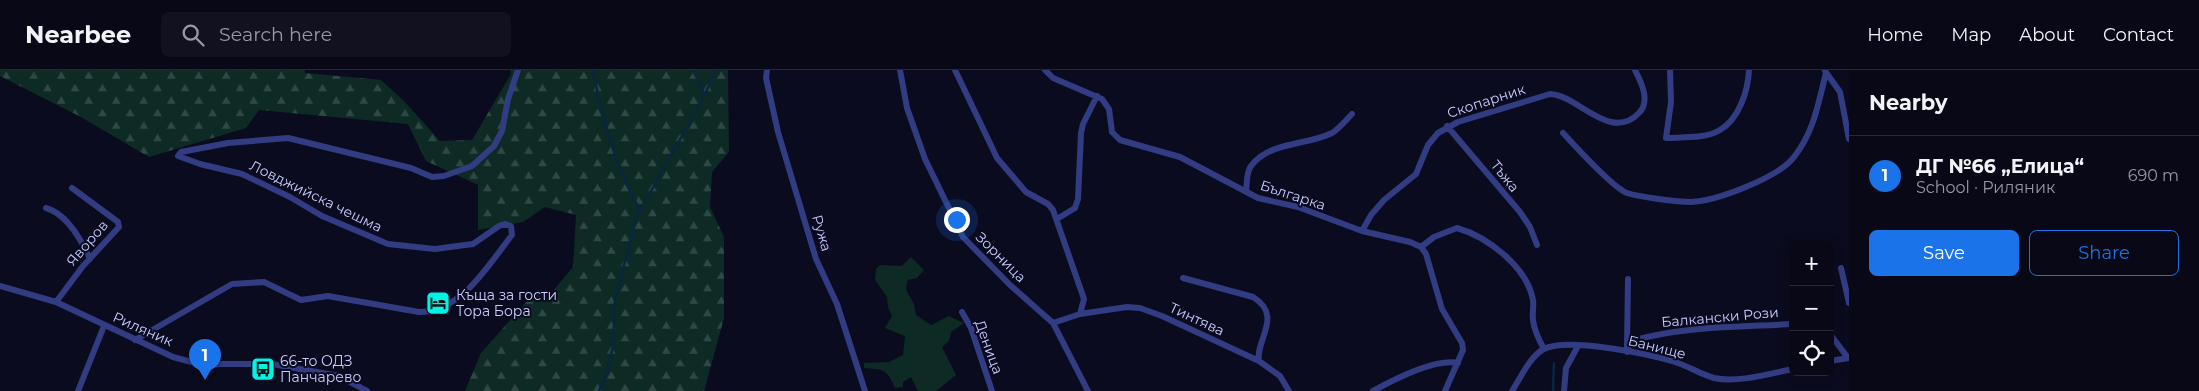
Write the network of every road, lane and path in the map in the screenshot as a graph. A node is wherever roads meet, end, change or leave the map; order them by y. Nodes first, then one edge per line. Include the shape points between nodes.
1 (518, 70) edge
2 (767, 70) edge
3 (900, 70) edge
4 (955, 70) edge
5 (1045, 70) edge
6 (1635, 70) edge
7 (1670, 70) edge
8 (1749, 70) edge
9 (1825, 72) edge
10 (1849, 88) edge
11 (1840, 92) junction
12 (1097, 96) junction
13 (1352, 114) dead end
14 (1447, 126) junction
15 (1563, 133) dead end
16 (1849, 139) edge
17 (72, 188) dead end
18 (1246, 192) junction
19 (46, 208) dead end
20 (1057, 219) junction
21 (1362, 231) junction
22 (1537, 245) dead end
23 (1421, 247) junction
24 (90, 259) junction
25 (1841, 268) dead end
26 (1183, 278) dead end
27 (1628, 279) dead end
28 (0, 286) edge
29 (56, 302) junction
30 (1849, 303) edge
31 (962, 312) dead end
32 (1080, 314) junction
33 (1053, 323) junction
34 (1789, 324) edge
35 (104, 326) junction
36 (1834, 339) edge
37 (136, 340) junction
38 (1578, 346) junction
39 (1544, 349) junction
40 (1627, 352) junction
41 (1848, 358) edge
42 (1834, 360) edge
43 (1259, 361) junction
44 (1458, 363) junction
45 (1789, 370) edge
46 (78, 391) edge
47 (367, 391) edge
48 (865, 391) edge
49 (992, 391) edge
50 (1088, 391) edge
51 (1289, 391) edge
52 (1372, 391) edge
53 (1445, 391) edge
54 (1512, 391) edge
55 (1564, 391) edge

1 - 37 street, Ловджийска чешма via 502,131 494,146 472,166 432,177 411,168 288,138 228,143 181,152 178,156 242,174 322,216 388,244 435,249 473,244 505,224 511,226 513,231 474,283 448,306 419,312 328,296 302,300 264,282 242,282 232,284
2 - 48 street, Ружа via 778,132 816,259 837,304
3 - 33 street, Зорница via 907,108 927,166 963,238
4 - 20 street via 997,158 1026,192 1048,204
5 - 12 street via 1054,78
6 - 14 street, Скопарник via 1645,88 1642,110 1632,118 1617,122 1599,118 1560,96 1550,94
7 - 8 street via 1671,102 1666,138 1708,134 1725,127 1746,96
9 - 11 street
9 - 15 street via 1816,118 1793,158 1772,176 1715,198 1690,202 1626,192
10 - 11 street
11 - 16 street
12 - 18 street, Българка via 1109,109 1112,132 1120,140 1180,157
12 - 20 street via 1083,124 1075,208
13 - 18 street via 1334,132 1263,154 1249,167
14 - 21 street, Скопарник via 1428,145 1416,174 1384,200
14 - 22 street, Тъжа via 1520,212
17 - 24 street, Яворов via 118,222 119,227
18 - 21 street, Българка
19 - 24 street via 63,217 71,226
20 - 32 street via 1084,299
21 - 23 street, Българка
23 - 39 street via 1434,237 1457,228 1484,239 1503,254 1521,273 1533,299 1533,320
23 - 44 street via 1442,309 1462,343
24 - 29 street, Яворов
25 - 30 street
26 - 43 street via 1259,300 1266,310 1268,329 1258,353
27 - 40 street
28 - 29 street, Риляник
29 - 35 street, Риляник
31 - 49 street, Деница via 971,328
32 - 33 street, Тинтява
32 - 43 street, Тинтява via 1140,308
33 - 50 street, Зорница
34 - 40 street, Балкански Рози via 1722,327 1651,336 1632,341
35 - 37 street, Риляник
35 - 46 street
36 - 41 street
37 - 47 street, Риляник via 173,357 199,364 272,364 338,376
38 - 39 street, Банище
38 - 40 street, Банище
38 - 55 street via 1566,368
39 - 54 street via 1537,354
40 - 45 street, Банище via 1675,362 1714,378 1742,378
41 - 42 street
43 - 51 street, Тинтява via 1280,376
44 - 52 street via 1440,363
44 - 53 street

